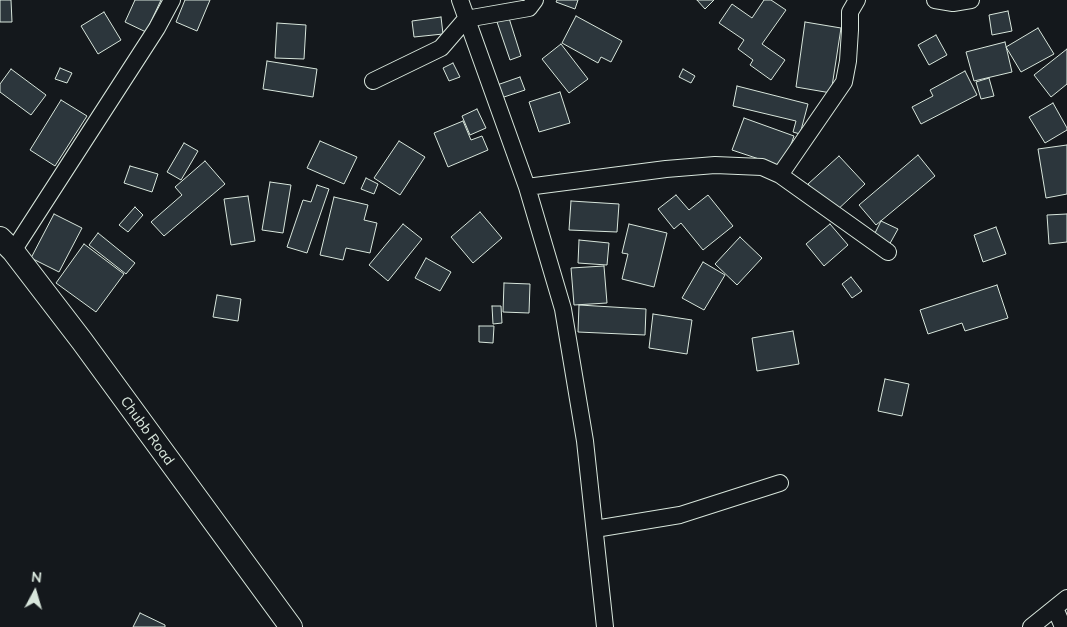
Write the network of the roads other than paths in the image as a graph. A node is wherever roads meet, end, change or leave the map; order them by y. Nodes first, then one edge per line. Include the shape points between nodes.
1 (172, 0) edge
2 (460, 0) edge
3 (535, 0) edge
4 (857, 0) edge
5 (935, 0) edge
6 (971, 0) edge
7 (466, 19) junction
8 (374, 81) dead end
9 (780, 175) junction
10 (528, 187) junction
11 (6, 244) edge
12 (888, 252) dead end
13 (780, 484) dead end
14 (595, 529) junction
15 (1061, 603) edge
16 (291, 627) edge
17 (605, 627) edge
18 (1032, 627) edge
19 (1063, 627) edge

1 - 11 street via 157,28
2 - 7 street
3 - 7 street via 529,8
4 - 9 street via 850,12 844,82
5 - 6 street via 953,3
7 - 8 street via 441,48
7 - 10 street
9 - 10 street via 762,167 715,165
9 - 12 street
10 - 14 street via 563,309 585,442
11 - 16 street, Chubb Road via 82,341
13 - 14 street via 680,515
14 - 17 street
15 - 18 street
15 - 19 street

